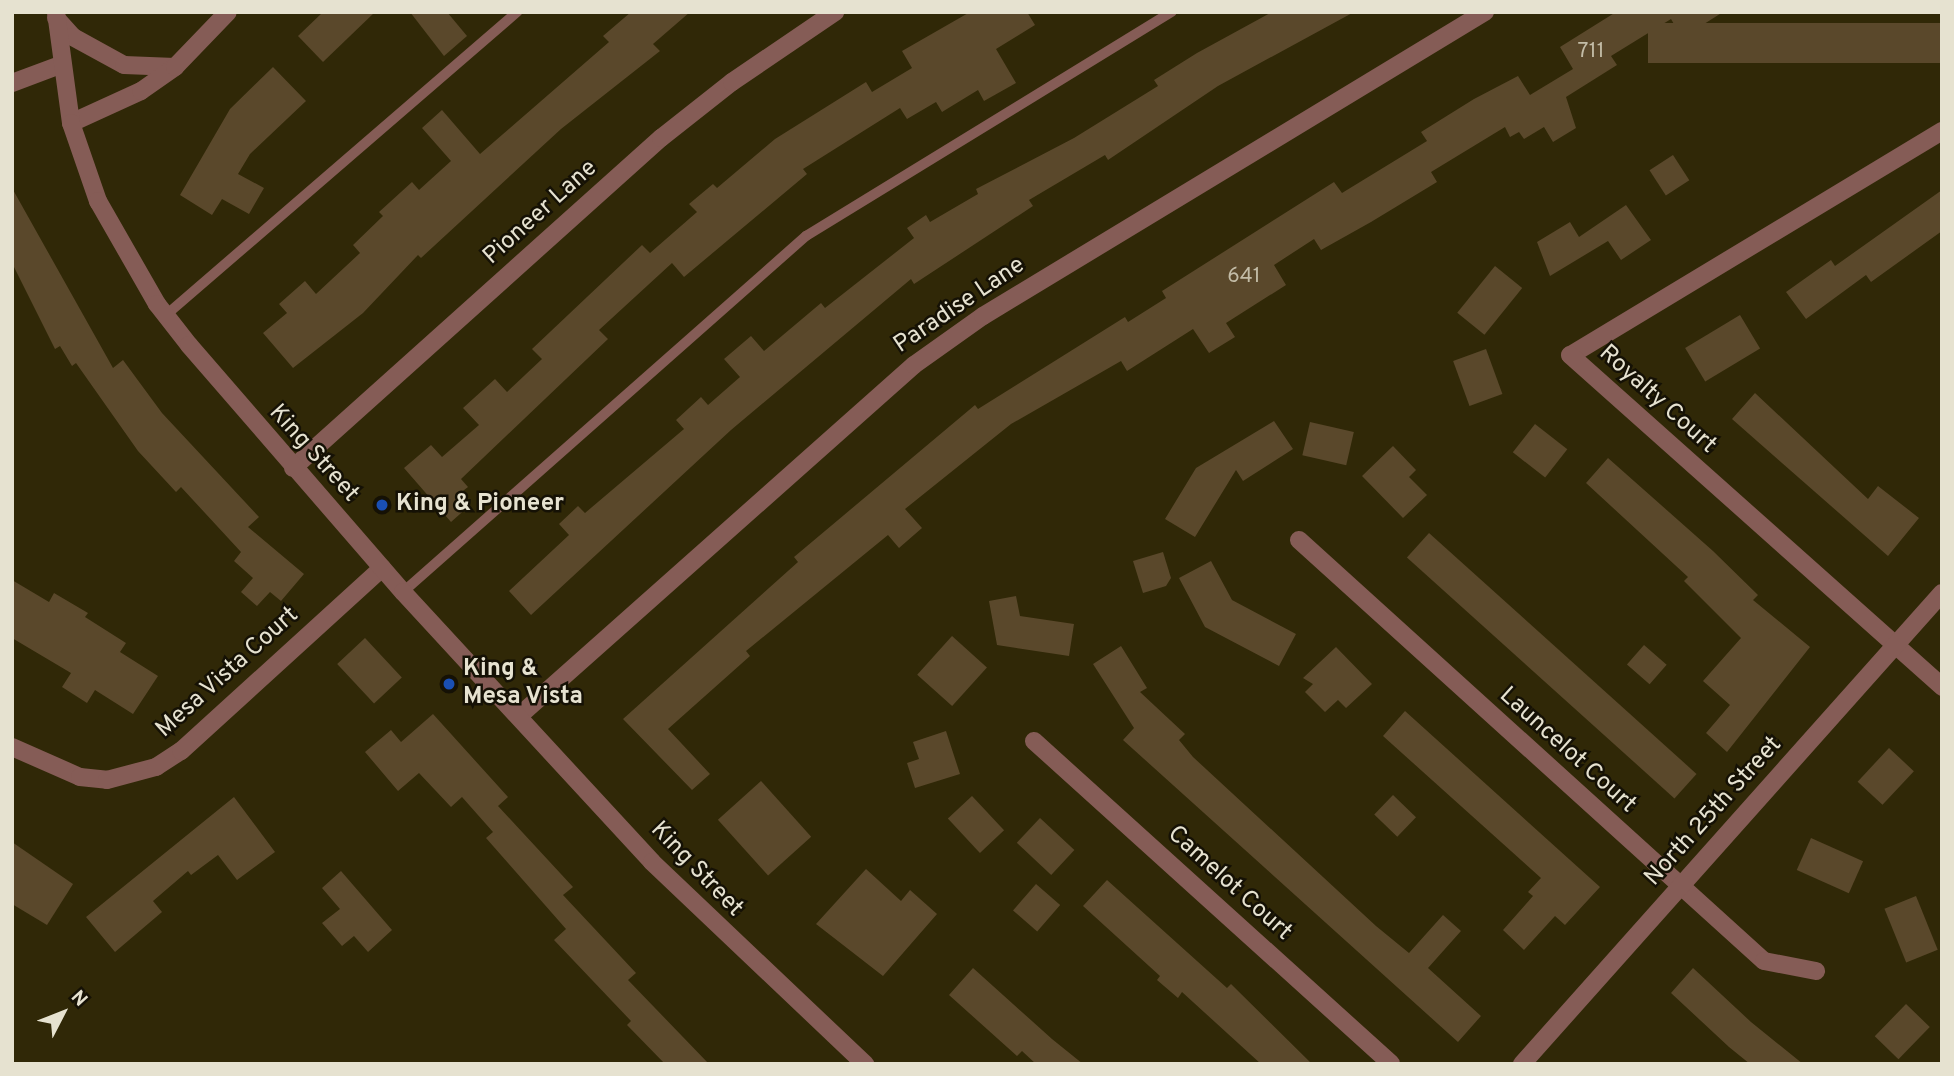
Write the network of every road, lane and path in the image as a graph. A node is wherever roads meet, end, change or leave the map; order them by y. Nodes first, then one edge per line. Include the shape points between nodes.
1 (228, 12) edge
2 (517, 12) edge
3 (835, 12) edge
4 (1172, 12) edge
5 (1485, 12) edge
6 (56, 15) edge
7 (60, 65) junction
8 (175, 66) junction
9 (12, 83) edge
10 (71, 123) junction
11 (1942, 131) edge
12 (166, 315) junction
13 (293, 468) junction
14 (1299, 540) dead end
15 (382, 568) junction
16 (403, 592) junction
17 (1942, 593) edge
18 (1897, 647) junction
19 (1942, 687) edge
20 (519, 716) junction
21 (1034, 741) dead end
22 (12, 747) edge
23 (1679, 887) junction
24 (1816, 971) dead end
25 (865, 1064) edge
26 (1391, 1064) edge
27 (1522, 1064) edge

1 - 8 street
2 - 12 lane
3 - 13 street, Pioneer Lane via 732,82 661,138
4 - 16 lane via 806,236
5 - 20 street, Paradise Lane via 983,316 914,365
6 - 7 street, King Street
6 - 8 street via 74,37 124,65
7 - 9 street
7 - 10 street, King Street
8 - 10 street via 141,91
10 - 12 street, King Street via 98,201
11 - 18 street, Royalty Court via 1570,355
12 - 13 street, King Street
13 - 15 street, King Street
14 - 23 street, Launcelot Court
15 - 16 street, King Street
15 - 22 street, Mesa Vista Court via 181,751 156,767 107,780 80,777
16 - 20 street, King Street
17 - 18 street, North 25th Street
18 - 19 street, Royalty Court
18 - 23 street, North 25th Street
20 - 25 street, King Street via 652,862
21 - 26 street, Camelot Court
23 - 24 street, Launcelot Court via 1763,961
23 - 27 street, North 25th Street

